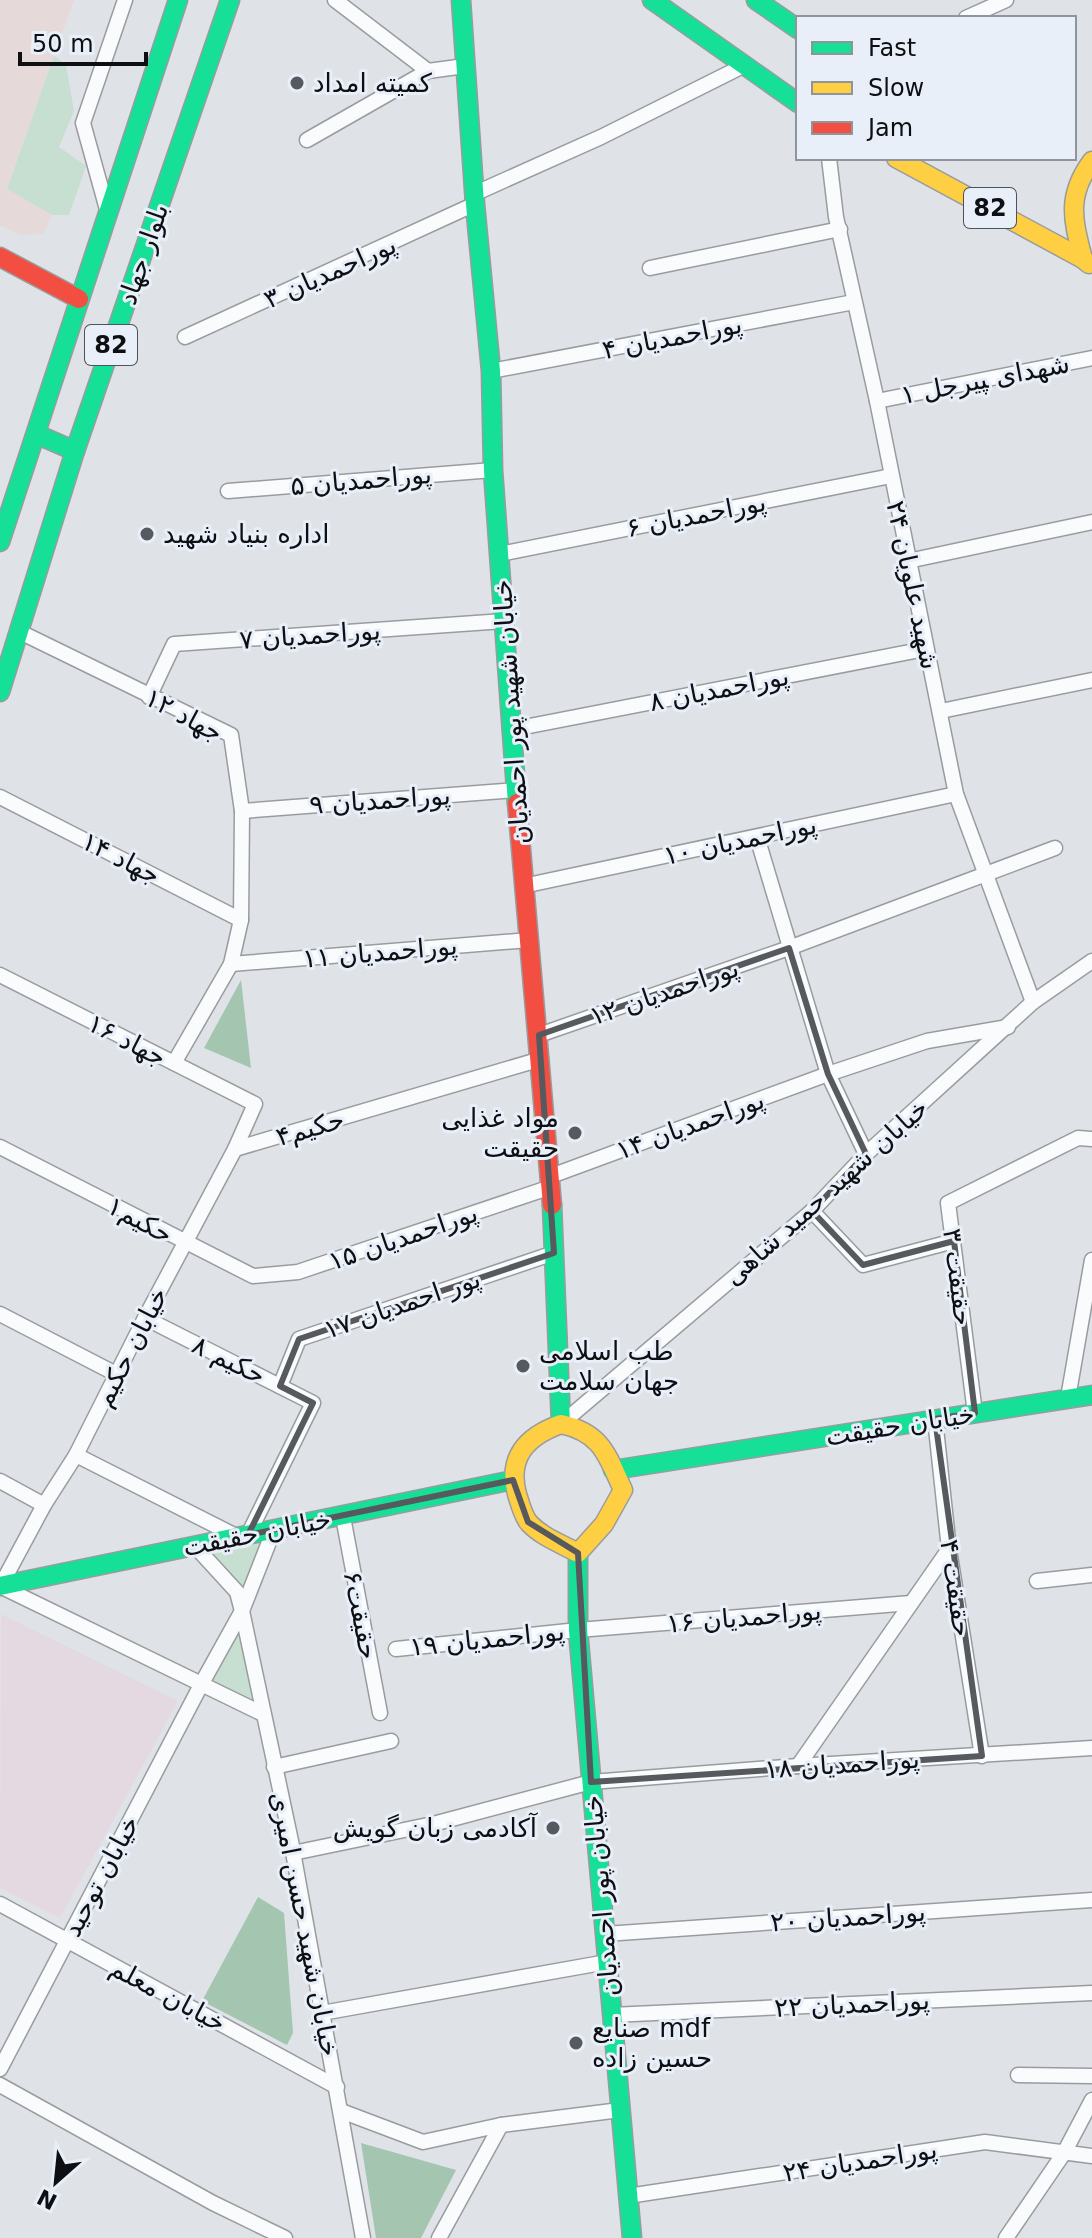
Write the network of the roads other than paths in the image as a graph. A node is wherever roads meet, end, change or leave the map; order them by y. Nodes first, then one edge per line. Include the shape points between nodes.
1 (125, 0) edge
2 (178, 0) edge
3 (230, 0) edge
4 (335, 0) edge
5 (461, 0) edge
6 (652, 0) edge
7 (756, 0) edge
8 (1006, 0) edge
9 (970, 16) edge
10 (796, 28) edge
11 (465, 66) junction
12 (743, 66) junction
13 (428, 71) junction
14 (796, 102) edge
15 (307, 140) dead end
16 (829, 160) edge
17 (900, 160) edge
18 (1090, 162) edge
19 (476, 198) junction
20 (109, 216) junction
21 (840, 229) junction
22 (0, 257) edge
23 (1088, 263) edge
24 (650, 268) dead end
25 (79, 299) junction
26 (854, 302) junction
27 (185, 337) dead end
28 (1092, 358) edge
29 (491, 371) junction
30 (877, 401) junction
31 (36, 434) junction
32 (75, 451) junction
33 (493, 470) junction
34 (891, 476) junction
35 (228, 491) dead end
36 (1092, 522) edge
37 (0, 542) edge
38 (500, 554) junction
39 (908, 561) junction
40 (504, 621) junction
41 (18, 631) junction
42 (925, 649) junction
43 (1092, 680) edge
44 (0, 692) edge
45 (149, 697) junction
46 (941, 711) junction
47 (514, 729) junction
48 (517, 790) junction
49 (956, 794) junction
50 (0, 797) edge
51 (242, 811) junction
52 (757, 837) junction
53 (1055, 848) dead end
54 (984, 874) junction
55 (523, 886) junction
56 (241, 920) junction
57 (529, 940) junction
58 (789, 948) junction
59 (1092, 961) edge
60 (231, 964) junction
61 (0, 975) edge
62 (1033, 1002) junction
63 (1008, 1027) junction
64 (539, 1035) junction
65 (541, 1059) junction
66 (174, 1063) junction
67 (828, 1074) junction
68 (255, 1104) joint
69 (1092, 1139) edge
70 (0, 1147) edge
71 (235, 1149) junction
72 (866, 1154) junction
73 (551, 1182) junction
74 (812, 1211) junction
75 (954, 1241) junction
76 (185, 1243) junction
77 (554, 1253) junction
78 (1092, 1260) edge
79 (253, 1276) joint
80 (0, 1314) edge
81 (145, 1318) junction
82 (118, 1375) junction
83 (280, 1386) junction
84 (1092, 1395) edge
85 (1068, 1398) junction
86 (975, 1413) junction
87 (935, 1419) junction
88 (561, 1424) junction
89 (76, 1455) junction
90 (613, 1470) junction
91 (513, 1480) junction
92 (0, 1481) edge
93 (44, 1505) junction
94 (343, 1517) junction
95 (273, 1532) junction
96 (243, 1536) junction
97 (194, 1545) junction
98 (949, 1549) junction
99 (578, 1553) junction
100 (1092, 1575) edge
101 (1037, 1581) dead end
102 (0, 1587) edge
103 (911, 1603) junction
104 (242, 1611) junction
105 (578, 1630) junction
106 (396, 1649) dead end
107 (202, 1683) junction
108 (380, 1713) dead end
109 (263, 1714) junction
110 (391, 1741) dead end
111 (1092, 1748) edge
112 (982, 1756) junction
113 (798, 1766) junction
114 (274, 1767) junction
115 (591, 1782) junction
116 (293, 1853) junction
117 (1092, 1900) edge
118 (0, 1904) edge
119 (605, 1934) junction
120 (67, 1940) junction
121 (607, 1962) junction
122 (1092, 1993) edge
123 (322, 2013) junction
124 (611, 2015) junction
125 (0, 2069) edge
126 (1018, 2075) dead end
127 (1092, 2076) edge
128 (0, 2085) edge
129 (337, 2087) junction
130 (1092, 2100) edge
131 (620, 2110) junction
132 (341, 2111) junction
133 (501, 2125) junction
134 (1064, 2153) junction
135 (1092, 2156) edge
136 (628, 2196) junction
137 (285, 2238) edge
138 (363, 2238) edge
139 (439, 2238) edge
140 (632, 2238) edge
141 (1006, 2238) edge

1 - 20 street via 83,123
2 - 20 street, بلوار جهاد / 82
3 - 32 street, بلوار جهاد / 82
4 - 13 street
5 - 11 street, خیابان شهید پور احمدیان
6 - 12 street
7 - 10 street
8 - 9 street
11 - 13 street
11 - 19 street, خیابان شهید پور احمدیان
12 - 14 street
12 - 19 street, پوراحمدیان ۳
13 - 15 street
16 - 21 street, شهید علویان ۲۴
17 - 23 street, 82
18 - 23 street, 82 via 1076,185 1071,210
19 - 27 street, پوراحمدیان ۳
19 - 29 street, خیابان شهید پور احمدیان
20 - 25 street, بلوار جهاد / 82
21 - 24 street
21 - 26 street, شهید علویان ۲۴
22 - 25 street
25 - 31 street, بلوار جهاد / 82
26 - 29 street, پوراحمدیان ۴
26 - 30 street, شهید علویان ۲۴
28 - 30 street, شهدای ‍‍‍‍‍‍پیرجل ۱
29 - 33 street, خیابان شهید پور احمدیان
30 - 34 street, شهید علویان ۲۴
31 - 32 street
31 - 37 street, بلوار جهاد / 82
32 - 41 street, بلوار جهاد / 82
33 - 35 street, پوراحمدیان ۵
33 - 38 street, خیابان شهید پور احمدیان
34 - 38 street, پوراحمدیان ۶
34 - 39 street, شهید علویان ۲۴
36 - 39 street
38 - 40 street, خیابان شهید پور احمدیان
39 - 42 street, شهید علویان ۲۴
40 - 45 street, پوراحمدیان ۷ via 174,644
40 - 47 street, خیابان شهید پور احمدیان
41 - 44 street, بلوار جهاد / 82
41 - 45 street, جهاد ۱۲
42 - 46 street, شهید علویان ۲۴
42 - 47 street, پوراحمدیان ۸
43 - 46 street
45 - 51 street, جهاد ۱۲ via 231,735
46 - 49 street, شهید علویان ۲۴
47 - 48 street, خیابان شهید پور احمدیان
48 - 51 street, پوراحمدیان ۹
48 - 55 street, خیابان شهید پور احمدیان
49 - 52 street, پوراحمدیان ۱۰
49 - 54 street, شهید علویان ۲۴
50 - 56 street, جهاد ۱۴
51 - 56 street, جهاد ۱۲
52 - 55 street, پوراحمدیان ۱۰
52 - 58 street
53 - 54 street, پوراحمدیان ۱۲
54 - 58 street, پوراحمدیان ۱۲
54 - 62 street, شهید علویان ۲۴
55 - 57 street, خیابان شهید پور احمدیان
56 - 60 street, جهاد ۱۲
57 - 60 street, پوراحمدیان ۱۱
57 - 64 street, خیابان شهید پور احمدیان
58 - 64 street, پوراحمدیان ۱۲
58 - 67 street
59 - 62 street, خیابان شهید حمید شاهی
60 - 66 street, جهاد ۱۲
61 - 66 street, جهاد ۱۶
62 - 63 street, خیابان شهید حمید شاهی
63 - 67 street, پوراحمدیان ۱۴ via 927,1041
63 - 72 street, خیابان شهید حمید شاهی
64 - 65 street, خیابان شهید پور احمدیان
65 - 71 street, حکیم۴
65 - 73 street, خیابان شهید پور احمدیان
66 - 68 street, جهاد ۱۶
67 - 72 street
67 - 73 street, پوراحمدیان ۱۴
68 - 71 street, خیابان حکیم
69 - 75 street, حقیقت ۳ via 1078,1138 948,1203
70 - 76 street, حکیم۱
71 - 76 street, خیابان حکیم
72 - 74 street, خیابان شهید حمید شاهی
73 - 77 street, خیابان شهید پور احمدیان
73 - 79 street, پوراحمدیان ۱۵ via 298,1272
74 - 75 street via 863,1265
74 - 88 street, خیابان شهید حمید شاهی
75 - 86 street, حقیقت ۳
76 - 79 street, حکیم۱
76 - 81 street, خیابان حکیم
77 - 83 street, پور احمدیان ۱۷ via 299,1339
77 - 88 street, خیابان شهید پور احمدیان
78 - 85 street
80 - 82 street
81 - 82 street, خیابان حکیم
81 - 83 street, حکیم ۸
82 - 89 street, خیابان حکیم
83 - 96 street, حکیم ۸ via 313,1403
84 - 85 street, خیابان حقیقت
85 - 86 street, خیابان حقیقت
86 - 87 street, خیابان حقیقت
87 - 90 street, خیابان حقیقت
87 - 98 street, حقیقت ۴
88 - 90 street via 588,1432 600,1442
88 - 91 street via 530,1438 514,1464
89 - 93 street, خیابان حکیم
89 - 96 street
90 - 99 street via 623,1490 618,1506
91 - 94 street, خیابان حقیقت
91 - 99 street via 528,1522
92 - 93 street
93 - 102 street, خیابان حکیم
94 - 95 street, خیابان حقیقت
94 - 108 street, حقیقت۶
95 - 96 street, خیابان حقیقت
95 - 104 street, خیابان توحید
96 - 97 street, خیابان حقیقت
97 - 102 street, خیابان حقیقت
97 - 104 street, خیابان شهید حسن امیری via 235,1588
98 - 103 street
98 - 112 street, حقیقت ۴
99 - 105 street, خیابان پور احمدیان
100 - 101 street
102 - 107 street
103 - 105 street, پوراحمدیان ۱۶
103 - 113 street
104 - 107 street, خیابان توحید
104 - 109 street, خیابان شهید حسن امیری
105 - 106 street, پوراحمدیان ۱۹
105 - 115 street, خیابان پور احمدیان
107 - 109 street
107 - 120 street, خیابان توحید
109 - 114 street, خیابان شهید حسن امیری
110 - 114 street
111 - 112 street, پوراحمدیان ۱۸
112 - 113 street, پوراحمدیان ۱۸
113 - 115 street, پوراحمدیان ۱۸
114 - 116 street, خیابان شهید حسن امیری
115 - 116 street, پوراحمدیان ۱۸ via 433,1824
115 - 119 street, خیابان پور احمدیان
116 - 123 street, خیابان شهید حسن امیری
117 - 119 street, پوراحمدیان ۲۰
118 - 120 street, خیابان معلم
119 - 121 street, خیابان پور احمدیان
120 - 125 street, خیابان توحید
120 - 129 street, خیابان معلم
121 - 123 street
121 - 124 street, خیابان پور احمدیان
122 - 124 street, پوراحمدیان ۲۲
123 - 129 street, خیابان شهید حسن امیری
124 - 131 street, خیابان پور احمدیان
126 - 127 street
128 - 137 street
129 - 132 street, خیابان شهید حسن امیری
130 - 134 street
131 - 133 street
131 - 136 street, خیابان پور احمدیان
132 - 133 street via 423,2142
132 - 138 street, خیابان شهید حسن امیری
133 - 139 street
134 - 135 street, پوراحمدیان ۲۴
134 - 136 street, پوراحمدیان ۲۴ via 985,2142
134 - 141 street
136 - 140 street, خیابان پور احمدیان

